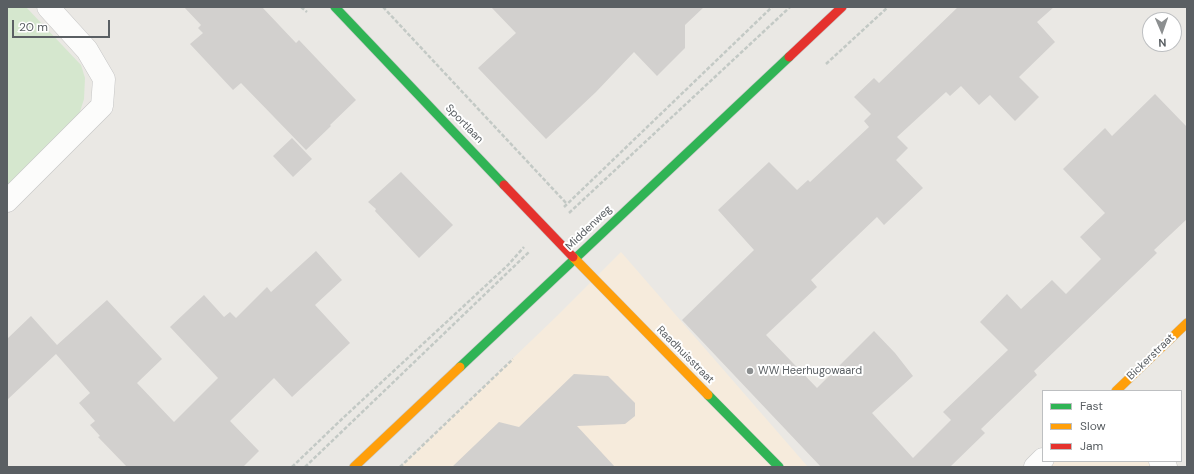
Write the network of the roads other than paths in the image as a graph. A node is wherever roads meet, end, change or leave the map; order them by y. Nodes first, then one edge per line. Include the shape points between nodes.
1 (48, 7) edge
2 (335, 7) edge
3 (842, 7) edge
4 (7, 201) edge
5 (575, 258) junction
6 (1187, 322) edge
7 (1117, 390) edge
8 (354, 467) edge
9 (779, 467) edge

1 - 4 street via 87,50 104,79 102,106
2 - 5 street, Sportlaan
3 - 5 street, Middenweg
5 - 8 street, Middenweg
5 - 9 street, Raadhuisstraat
6 - 7 street, Bickerstraat

